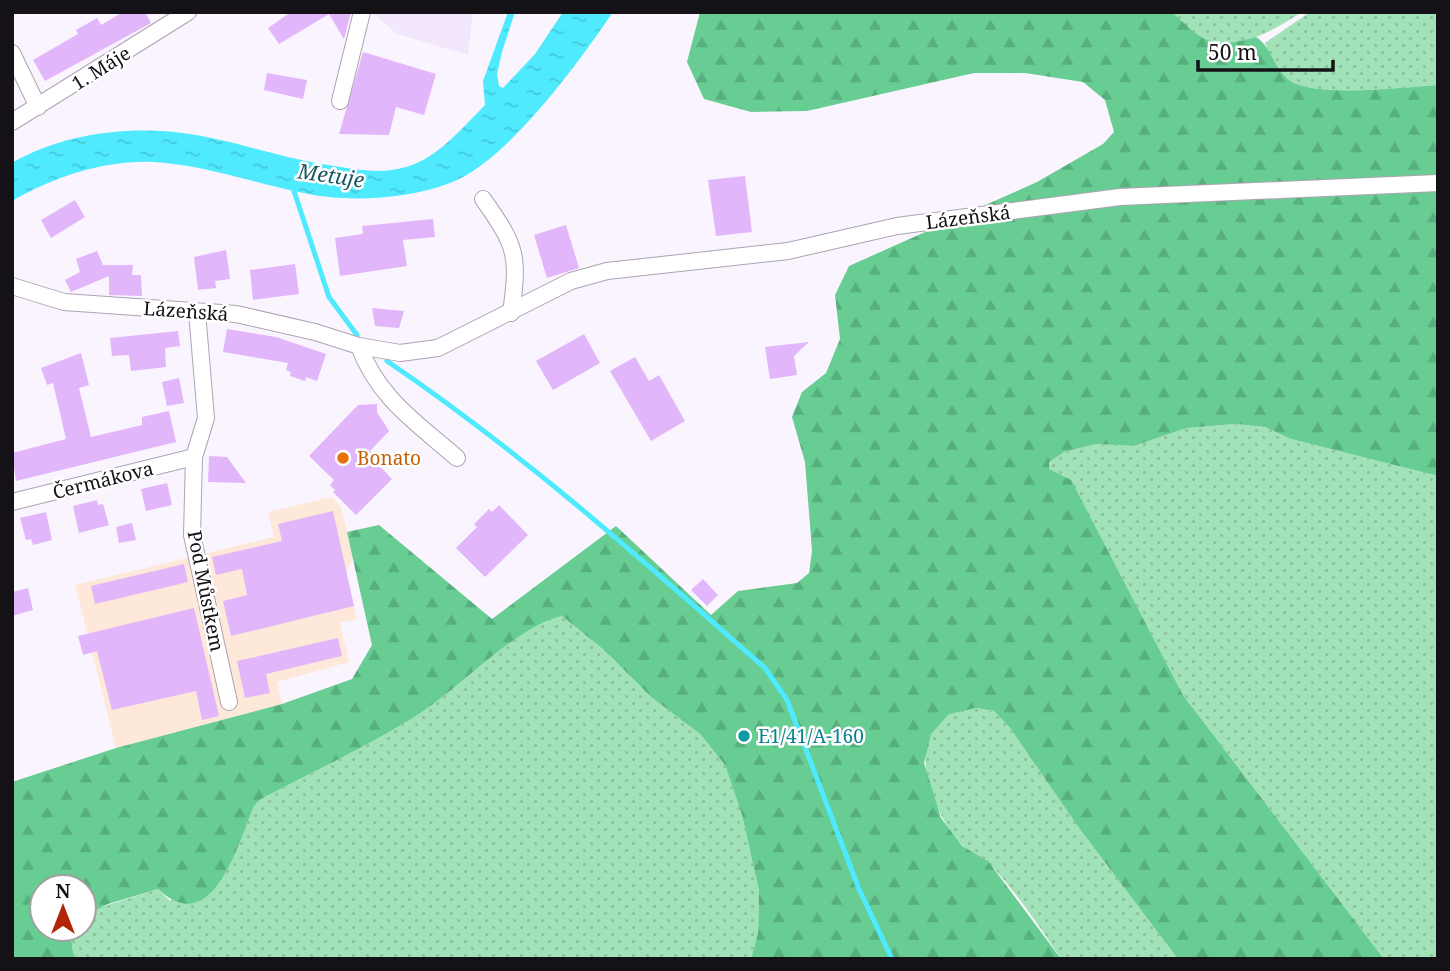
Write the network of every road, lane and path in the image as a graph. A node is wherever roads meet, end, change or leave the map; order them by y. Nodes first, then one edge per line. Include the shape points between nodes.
1 (188, 12) edge
2 (362, 12) edge
3 (170, 19) edge
4 (12, 53) edge
5 (340, 101) dead end
6 (38, 107) junction
7 (12, 122) edge
8 (1438, 183) edge
9 (483, 200) dead end
10 (12, 286) edge
11 (197, 312) junction
12 (511, 313) junction
13 (359, 346) junction
14 (194, 457) junction
15 (457, 458) dead end
16 (12, 502) edge
17 (229, 702) dead end

1 - 3 street, 1. Máje
2 - 5 street
3 - 6 street, 1. Máje
4 - 6 street
6 - 7 street, 1. Máje
8 - 12 street, Lázeňská via 1120,197 897,226 788,251 607,271 571,281
9 - 12 street via 513,248 517,263
10 - 11 street, Lázeňská via 64,302
11 - 13 street, Lázeňská via 236,314
11 - 14 street, Pod Můstkem via 206,418
12 - 13 street, Lázeňská via 438,348 400,353
13 - 15 street via 368,372 388,399
14 - 16 street, Čermákova
14 - 17 street, Pod Můstkem via 192,535

